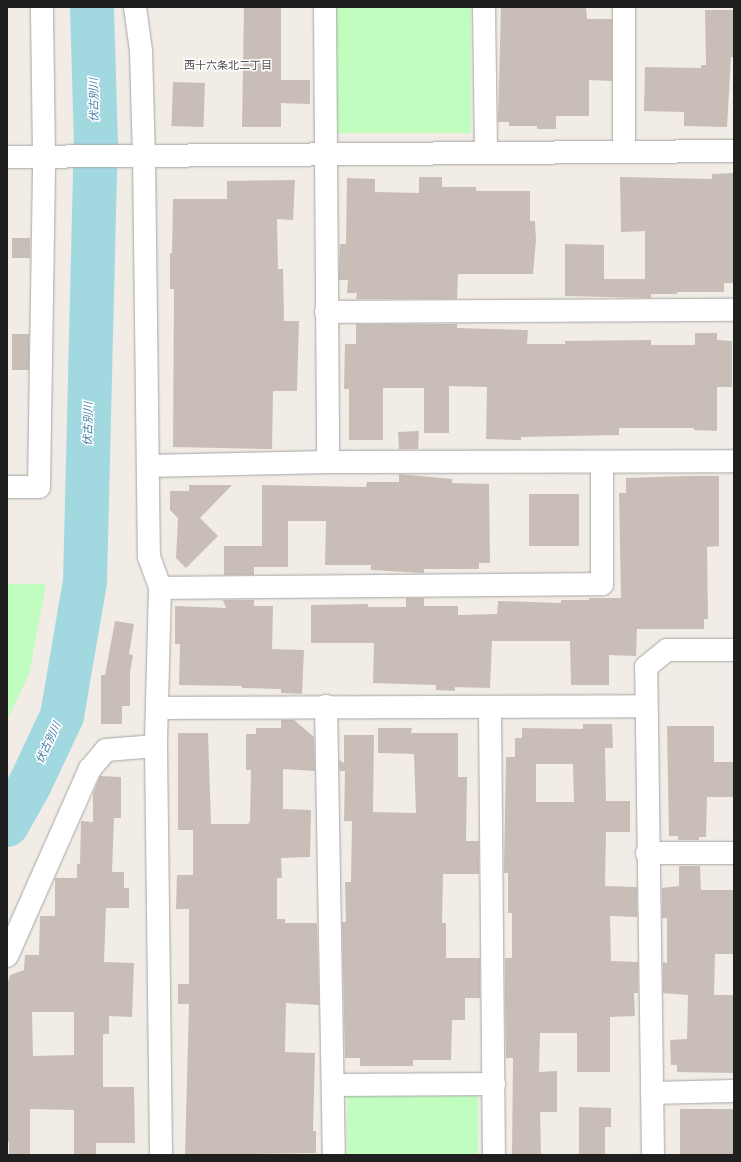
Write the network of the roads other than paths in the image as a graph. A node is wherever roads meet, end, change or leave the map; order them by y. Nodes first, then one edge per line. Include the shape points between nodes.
1 (42, 7) edge
2 (135, 7) edge
3 (325, 7) edge
4 (484, 7) edge
5 (624, 7) edge
6 (624, 150) junction
7 (734, 151) edge
8 (486, 152) junction
9 (327, 154) junction
10 (144, 156) junction
11 (44, 157) junction
12 (7, 158) edge
13 (734, 310) edge
14 (326, 312) junction
15 (734, 461) edge
16 (328, 462) junction
17 (602, 462) junction
18 (148, 466) junction
19 (7, 487) edge
20 (160, 588) junction
21 (734, 650) edge
22 (326, 706) junction
23 (645, 706) junction
24 (158, 708) junction
25 (490, 708) junction
26 (156, 746) junction
27 (647, 853) junction
28 (734, 853) edge
29 (7, 956) edge
30 (494, 1084) junction
31 (333, 1086) junction
32 (734, 1091) edge
33 (652, 1093) junction
34 (161, 1155) edge
35 (334, 1155) edge
36 (494, 1155) edge
37 (653, 1155) edge

1 - 11 street
2 - 10 street via 141,51
3 - 9 street
4 - 8 street
5 - 6 street
6 - 7 street
6 - 8 street
8 - 9 street
9 - 10 street
9 - 14 street
10 - 11 street
10 - 18 street
11 - 12 street
11 - 19 street via 39,487
13 - 14 street
14 - 16 street
15 - 17 street
16 - 17 street
16 - 18 street
17 - 20 street via 602,584
18 - 20 street via 149,557
20 - 24 street
21 - 23 street via 667,650 646,667
22 - 24 street
22 - 25 street
22 - 31 street
23 - 25 street
23 - 27 street
24 - 26 street
25 - 30 street
26 - 29 street via 106,750 90,769
26 - 34 street
27 - 28 street
27 - 33 street
30 - 31 street
30 - 36 street
31 - 35 street
32 - 33 street
33 - 37 street

